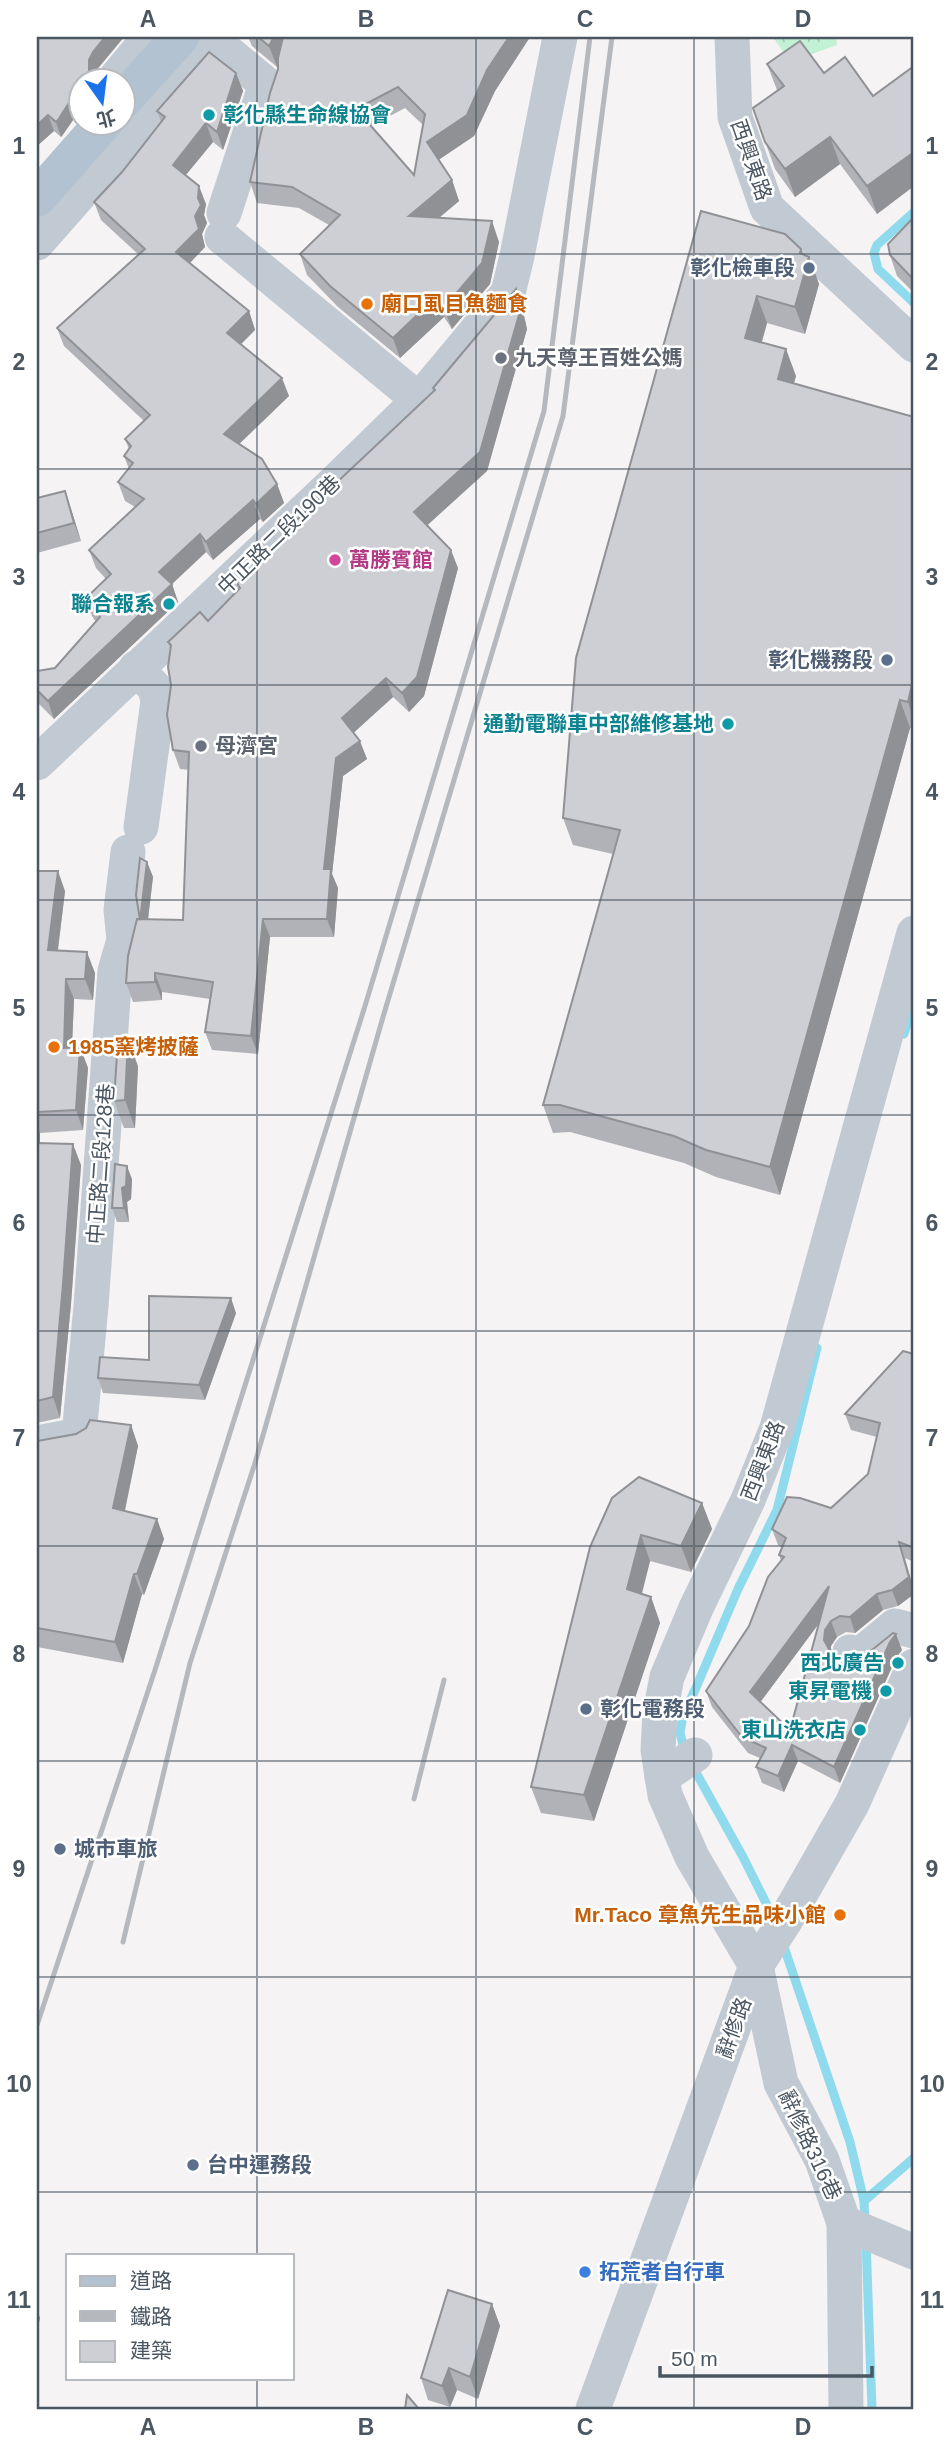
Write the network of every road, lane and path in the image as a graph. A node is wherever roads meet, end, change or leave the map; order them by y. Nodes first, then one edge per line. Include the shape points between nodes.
1 (150, 37) edge
2 (561, 37) edge
3 (732, 37) edge
4 (204, 38) edge
5 (126, 66) edge
6 (136, 90) edge
7 (69, 136) edge
8 (92, 136) edge
9 (37, 175) edge
10 (37, 198) edge
11 (37, 243) edge
12 (914, 345) edge
13 (419, 400) junction
14 (136, 668) junction
15 (37, 763) edge
16 (914, 933) edge
17 (37, 1443) edge
18 (914, 1630) edge
19 (850, 1652) dead end
20 (914, 1666) edge
21 (695, 1755) dead end
22 (662, 1777) junction
23 (771, 1943) junction
24 (844, 2223) junction
25 (914, 2252) edge
26 (593, 2409) edge
27 (846, 2409) edge

1 - 5 street
2 - 13 street, 中正路二段190巷 via 508,293
3 - 12 street, 西興東路 via 735,117 767,208
4 - 6 main road
4 - 11 street
4 - 13 street via 266,84 223,225
7 - 9 street
8 - 10 main road
13 - 14 street, 中正路二段190巷
14 - 15 street, 中正路二段190巷
14 - 17 street, 中正路二段128巷 via 155,688 158,701 121,910 124,940 115,971 79,1435
16 - 22 street, 西興東路 via 777,1428 667,1676 658,1750
18 - 19 street via 895,1626 860,1656
20 - 23 street, 辭修路 via 852,1804
21 - 22 street
22 - 23 street, 西興東路 via 665,1795 692,1857
23 - 24 street, 辭修路316巷 via 781,2083 822,2160
23 - 26 street, 辭修路
24 - 25 street
24 - 27 street, 辭修路316巷

